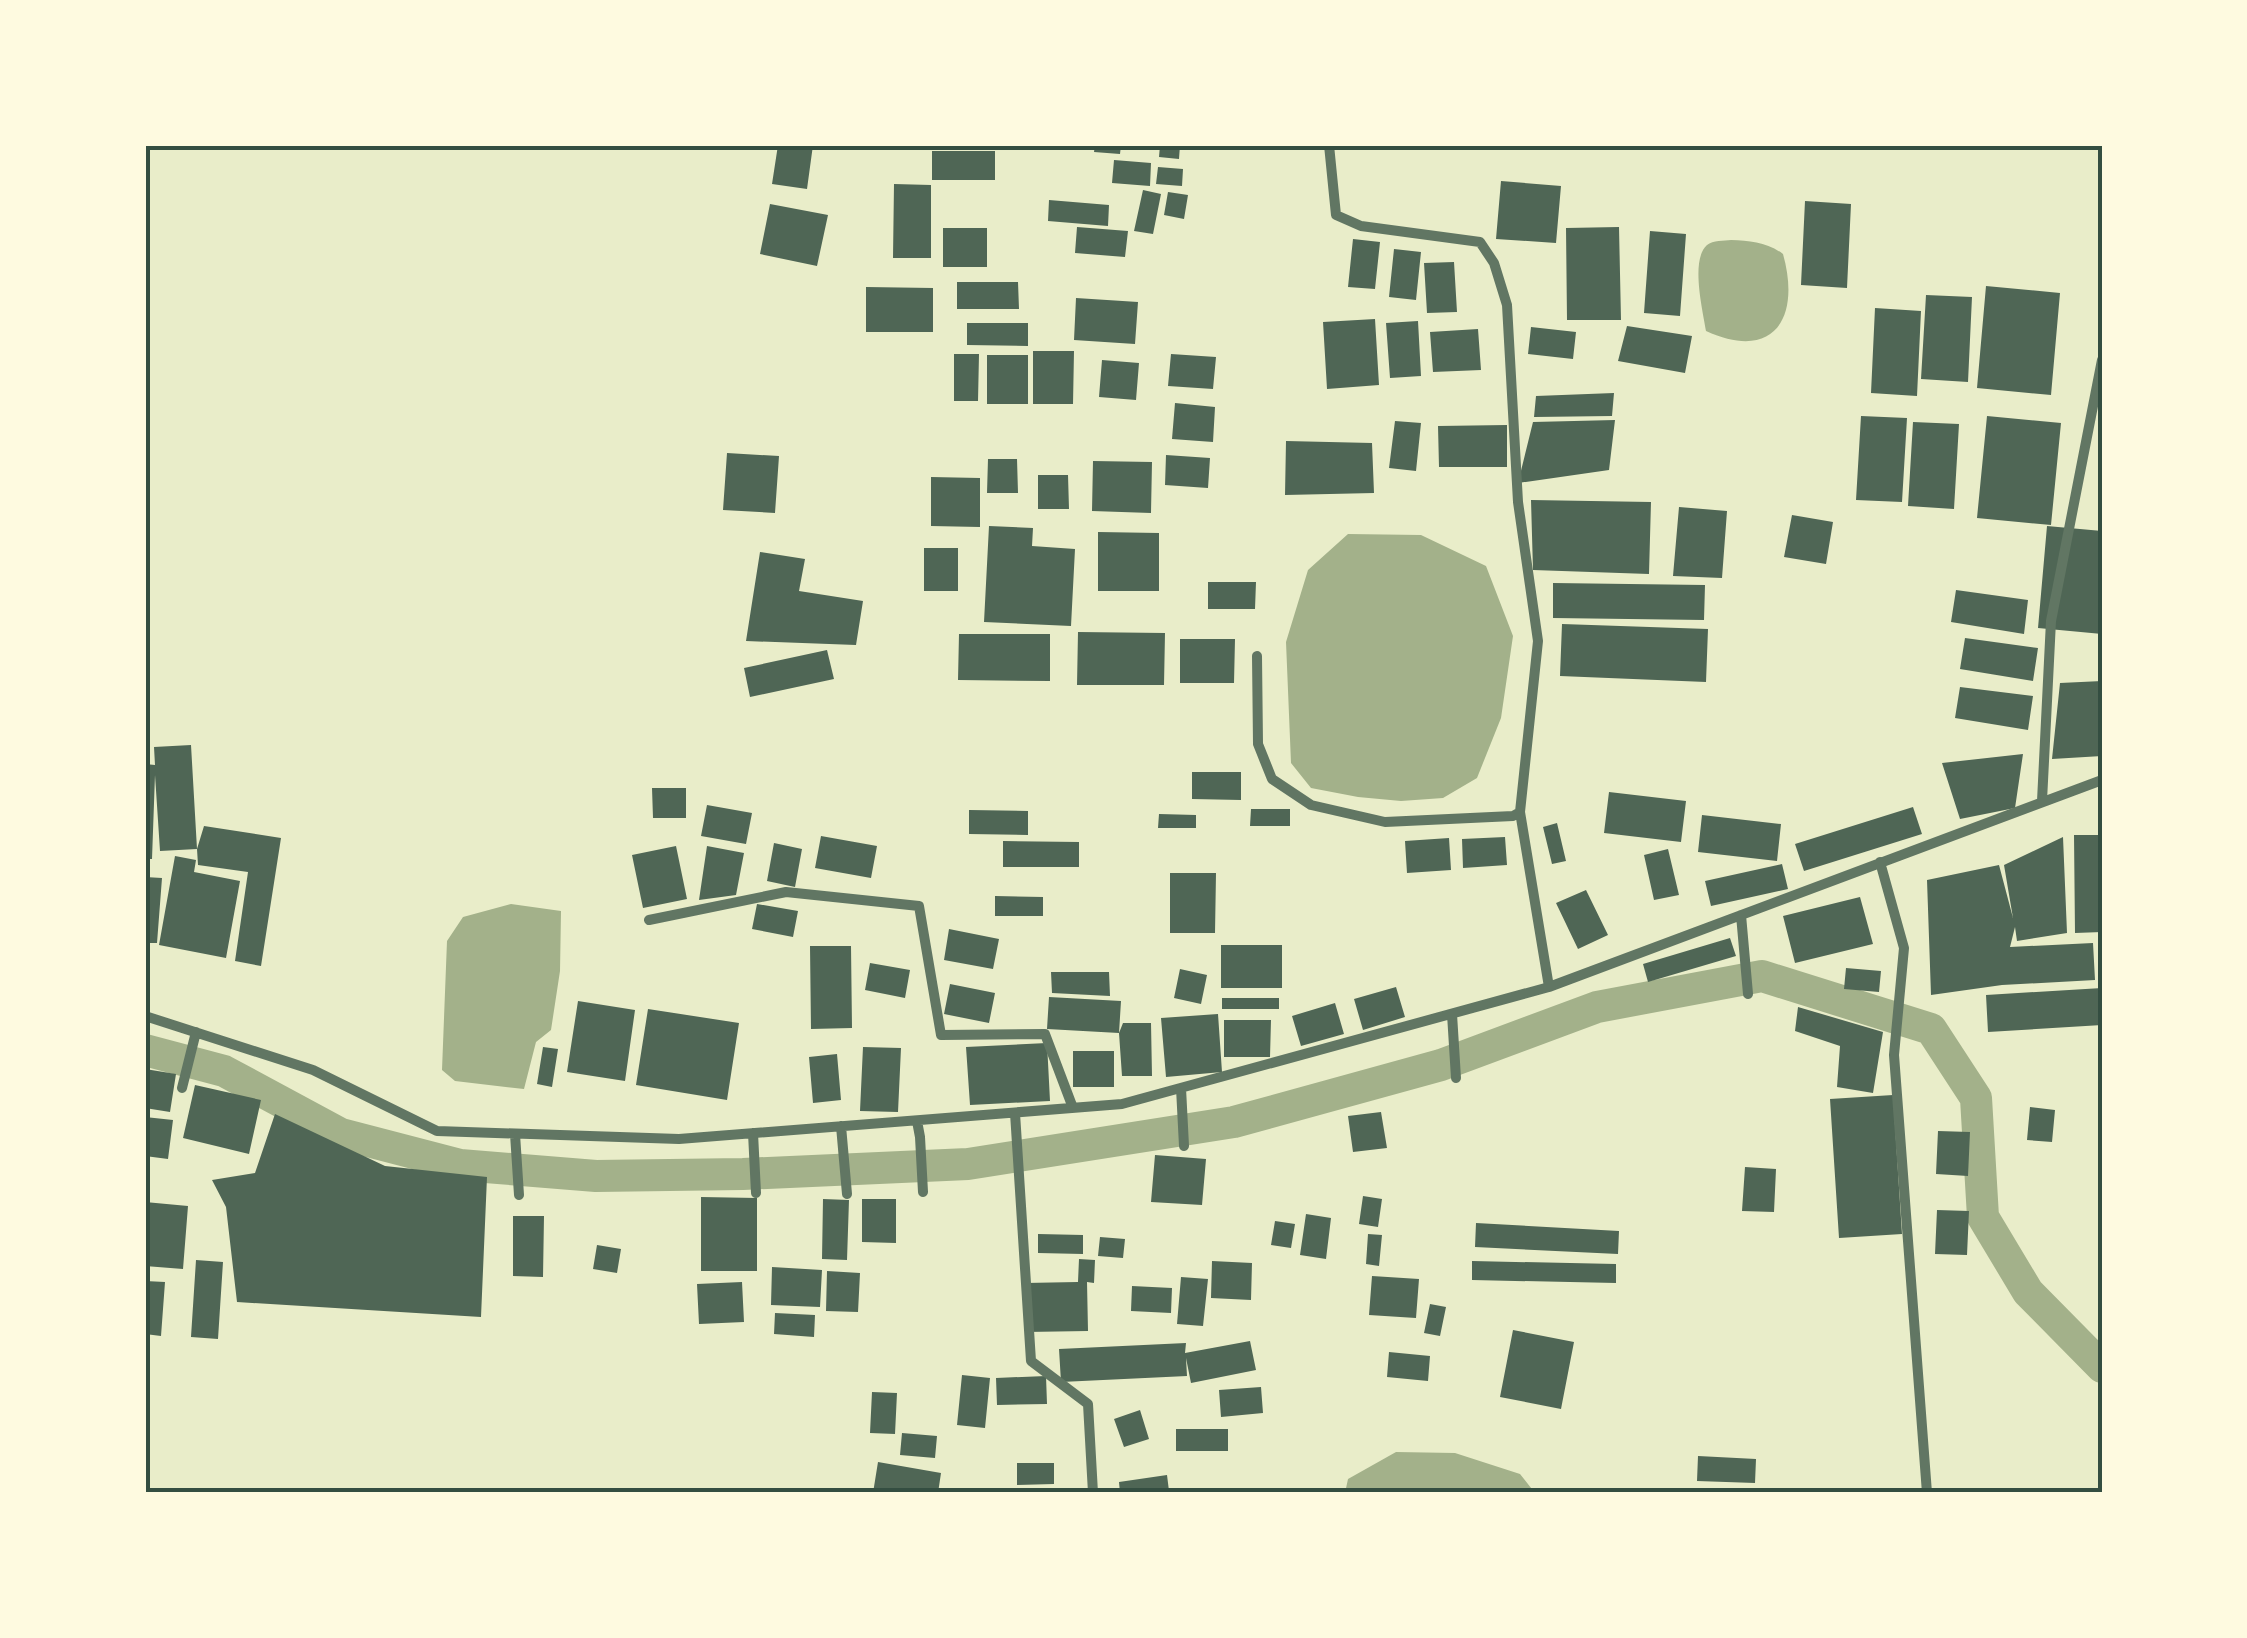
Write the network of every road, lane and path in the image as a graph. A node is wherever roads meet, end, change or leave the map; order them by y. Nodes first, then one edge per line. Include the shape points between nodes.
1 (1329, 145) edge
2 (2102, 360) edge
3 (1257, 656) dead end
4 (2102, 780) edge
5 (2042, 800) junction
6 (1520, 812) junction
7 (1880, 862) junction
8 (1741, 915) junction
9 (649, 920) dead end
10 (1549, 988) junction
11 (1748, 994) dead end
12 (145, 1016) edge
13 (1452, 1018) junction
14 (195, 1033) junction
15 (1456, 1078) dead end
16 (182, 1088) dead end
17 (1181, 1090) junction
18 (1072, 1108) junction
19 (1015, 1113) junction
20 (917, 1120) junction
21 (842, 1133) junction
22 (516, 1136) junction
23 (753, 1137) junction
24 (1184, 1146) dead end
25 (923, 1192) dead end
26 (756, 1193) dead end
27 (847, 1194) dead end
28 (519, 1195) dead end
29 (1093, 1493) edge
30 (1927, 1493) edge

1 - 6 street via 1336,215 1362,226 1480,242 1507,306 1518,502 1538,641
2 - 5 street via 2051,621
3 - 6 street via 1258,744 1272,779 1310,806 1385,822
4 - 5 street
5 - 7 street
6 - 10 street
7 - 8 street
7 - 30 street via 1904,948 1894,1055
8 - 10 street
8 - 11 street
9 - 18 street via 786,892 919,906 940,1035 1045,1034
10 - 13 street
12 - 14 street
13 - 15 street
13 - 17 street
14 - 16 street
14 - 22 street via 313,1070 437,1131
17 - 18 street
17 - 24 street
18 - 19 street
19 - 20 street
19 - 29 street via 1031,1361 1088,1404
20 - 21 street
20 - 25 street
21 - 23 street
21 - 27 street
22 - 23 street
22 - 28 street
23 - 26 street

